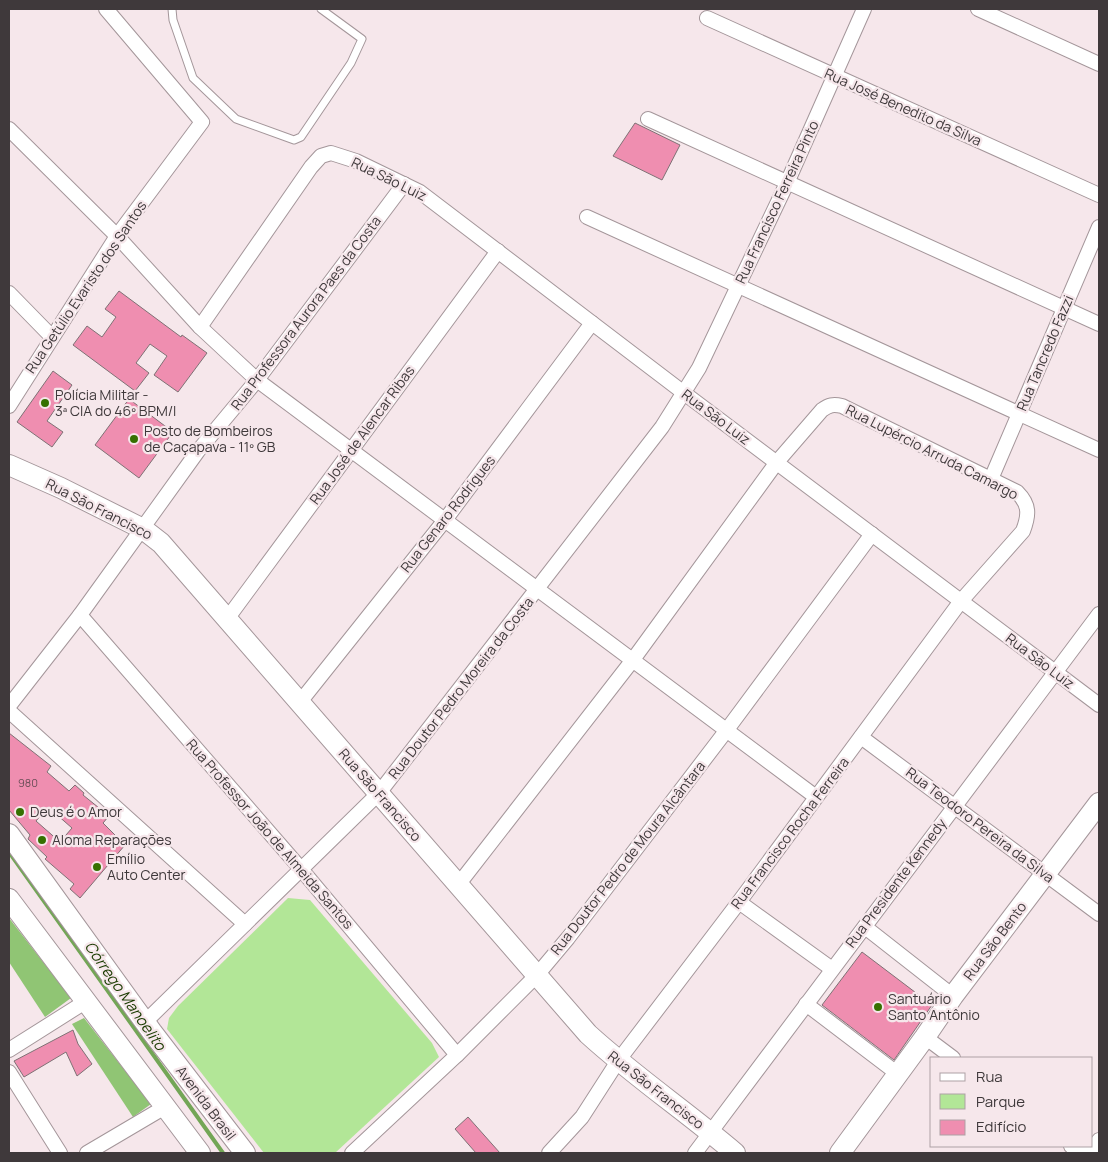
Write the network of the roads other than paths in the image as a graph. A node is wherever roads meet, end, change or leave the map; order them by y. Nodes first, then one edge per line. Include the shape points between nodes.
1 (106, 9) edge
2 (172, 9) edge
3 (321, 9) edge
4 (864, 9) edge
5 (978, 9) edge
6 (707, 18) dead end
7 (1099, 64) edge
8 (834, 76) junction
9 (648, 119) dead end
10 (9, 130) edge
11 (787, 183) junction
12 (404, 184) junction
13 (1099, 195) edge
14 (587, 216) dead end
15 (1099, 227) edge
16 (117, 236) junction
17 (498, 251) junction
18 (738, 285) junction
19 (9, 293) edge
20 (1065, 308) junction
21 (592, 323) junction
22 (1099, 324) edge
23 (200, 327) junction
24 (52, 337) junction
25 (257, 380) junction
26 (684, 393) junction
27 (9, 406) edge
28 (1020, 414) junction
29 (1099, 450) edge
30 (351, 451) junction
31 (777, 462) junction
32 (9, 465) edge
33 (991, 479) junction
34 (1028, 511) joint
35 (445, 520) junction
36 (143, 529) junction
37 (872, 534) junction
38 (538, 589) junction
39 (961, 601) junction
40 (1099, 614) edge
41 (80, 615) junction
42 (227, 619) junction
43 (632, 660) junction
44 (1055, 672) junction
45 (300, 702) junction
46 (9, 706) edge
47 (1099, 706) edge
48 (9, 710) edge
49 (726, 731) junction
50 (861, 737) junction
51 (379, 794) junction
52 (816, 798) junction
53 (1099, 803) edge
54 (954, 806) junction
55 (9, 834) edge
56 (301, 869) junction
57 (1046, 874) junction
58 (458, 885) junction
59 (9, 898) edge
60 (739, 902) junction
61 (1099, 914) edge
62 (245, 924) junction
63 (865, 927) junction
64 (832, 969) junction
65 (537, 975) junction
66 (953, 996) junction
67 (85, 1002) junction
68 (806, 1004) junction
69 (144, 1022) junction
70 (925, 1038) junction
71 (9, 1050) edge
72 (457, 1055) junction
73 (953, 1057) edge
74 (618, 1061) junction
75 (9, 1072) edge
76 (898, 1074) junction
77 (165, 1107) junction
78 (710, 1132) junction
79 (1099, 1140) edge
80 (60, 1153) edge
81 (87, 1153) edge
82 (200, 1153) edge
83 (245, 1153) edge
84 (352, 1153) edge
85 (549, 1153) edge
86 (695, 1153) edge
87 (735, 1153) edge
88 (840, 1153) edge
89 (1090, 1153) edge

1 - 16 street, Rua Getúlio Evaristo dos Santos via 202,122
2 - 3 lane via 193,78 236,119 294,140 301,137 351,63 362,39
4 - 8 street, Rua Francisco Ferreira Pinto
5 - 7 street
6 - 8 street, Rua José Benedito da Silva
8 - 11 street, Rua Francisco Ferreira Pinto
8 - 13 street, Rua José Benedito da Silva
9 - 11 street
10 - 16 street
11 - 18 street, Rua Francisco Ferreira Pinto
11 - 20 street
12 - 17 street, Rua São Luiz via 420,192
12 - 23 street, Rua São Luiz via 331,153 321,156
12 - 25 street, Rua Professora Aurora Paes da Costa
14 - 18 street
15 - 20 street, Rua Tancredo Fazzi
16 - 23 street
16 - 24 street, Rua Getúlio Evaristo dos Santos
17 - 21 street, Rua São Luiz
17 - 30 street, Rua José de Alencar Ribas
18 - 26 street, Rua Francisco Ferreira Pinto
18 - 28 street
19 - 24 street
20 - 22 street
20 - 28 street, Rua Tancredo Fazzi
21 - 26 street, Rua São Luiz
21 - 35 street, Rua Genaro Rodrigues
23 - 25 street
24 - 27 street, Rua Getúlio Evaristo dos Santos
25 - 30 street
25 - 36 street, Rua Professora Aurora Paes da Costa via 198,451
26 - 31 street, Rua São Luiz
26 - 38 street, Rua Doutor Pedro Moreira da Costa via 662,427
28 - 29 street
28 - 33 street, Rua Tancredo Fazzi
30 - 35 street
30 - 42 street, Rua José de Alencar Ribas
31 - 33 street, Rua Lupércio Arruda Camargo via 822,410 835,404
31 - 37 street, Rua São Luiz
31 - 43 street
32 - 36 street, Rua São Francisco
33 - 34 street, Rua Lupércio Arruda Camargo via 1017,492 1026,500
34 - 39 street, Rua Francisco Rocha Ferreira via 1023,531
35 - 38 street
35 - 45 street, Rua Genaro Rodrigues
36 - 41 street, Rua Professora Aurora Paes da Costa
36 - 42 street, Rua São Francisco via 162,543
37 - 39 street, Rua São Luiz
37 - 49 street, Rua Doutor Pedro de Moura Alcântara
38 - 43 street
38 - 51 street, Rua Doutor Pedro Moreira da Costa
39 - 44 street, Rua São Luiz
39 - 50 street, Rua Francisco Rocha Ferreira
40 - 44 street, Rua Presidente Kennedy
41 - 46 street, Rua Professora Aurora Paes da Costa
41 - 56 street, Rua Professor João de Almeida Santos
42 - 45 street, Rua São Francisco
43 - 49 street
43 - 58 street
44 - 47 street, Rua São Luiz
44 - 54 street, Rua Presidente Kennedy
45 - 51 street, Rua São Francisco
48 - 62 street
49 - 52 street
49 - 65 street, Rua Doutor Pedro de Moura Alcântara
50 - 52 street, Rua Francisco Rocha Ferreira
50 - 54 street, Rua Teodoro Pereira da Silva
51 - 56 street, Rua Doutor Pedro Moreira da Costa
51 - 58 street, Rua São Francisco
52 - 60 street, Rua Francisco Rocha Ferreira
53 - 57 street, Rua São Bento
54 - 57 street, Rua Teodoro Pereira da Silva
54 - 63 street, Rua Presidente Kennedy
55 - 69 street, Avenida Brasil
56 - 62 street, Rua Doutor Pedro Moreira da Costa
56 - 72 street, Rua Professor João de Almeida Santos
57 - 61 street, Rua Teodoro Pereira da Silva
57 - 66 street, Rua São Bento
58 - 65 street, Rua São Francisco
59 - 67 street
60 - 64 street
60 - 74 street, Rua Francisco Rocha Ferreira
62 - 69 street, Rua Doutor Pedro Moreira da Costa
63 - 64 street, Rua Presidente Kennedy
63 - 66 street
64 - 68 street, Rua Presidente Kennedy
65 - 72 street, Rua Doutor Pedro de Moura Alcântara
65 - 74 street, Rua São Francisco via 588,1034
66 - 70 street, Rua São Bento
67 - 71 street
67 - 77 street
68 - 76 street
68 - 78 street, Rua Presidente Kennedy
69 - 83 street, Avenida Brasil
70 - 73 street
70 - 76 street, Rua São Bento
72 - 84 street, Rua Doutor Pedro de Moura Alcântara
74 - 78 street, Rua São Francisco
74 - 85 street, Rua Francisco Rocha Ferreira via 582,1117
75 - 80 street
76 - 88 street, Rua São Bento
77 - 81 street
77 - 82 street
78 - 86 street, Rua Presidente Kennedy
78 - 87 street, Rua São Francisco
79 - 89 street

